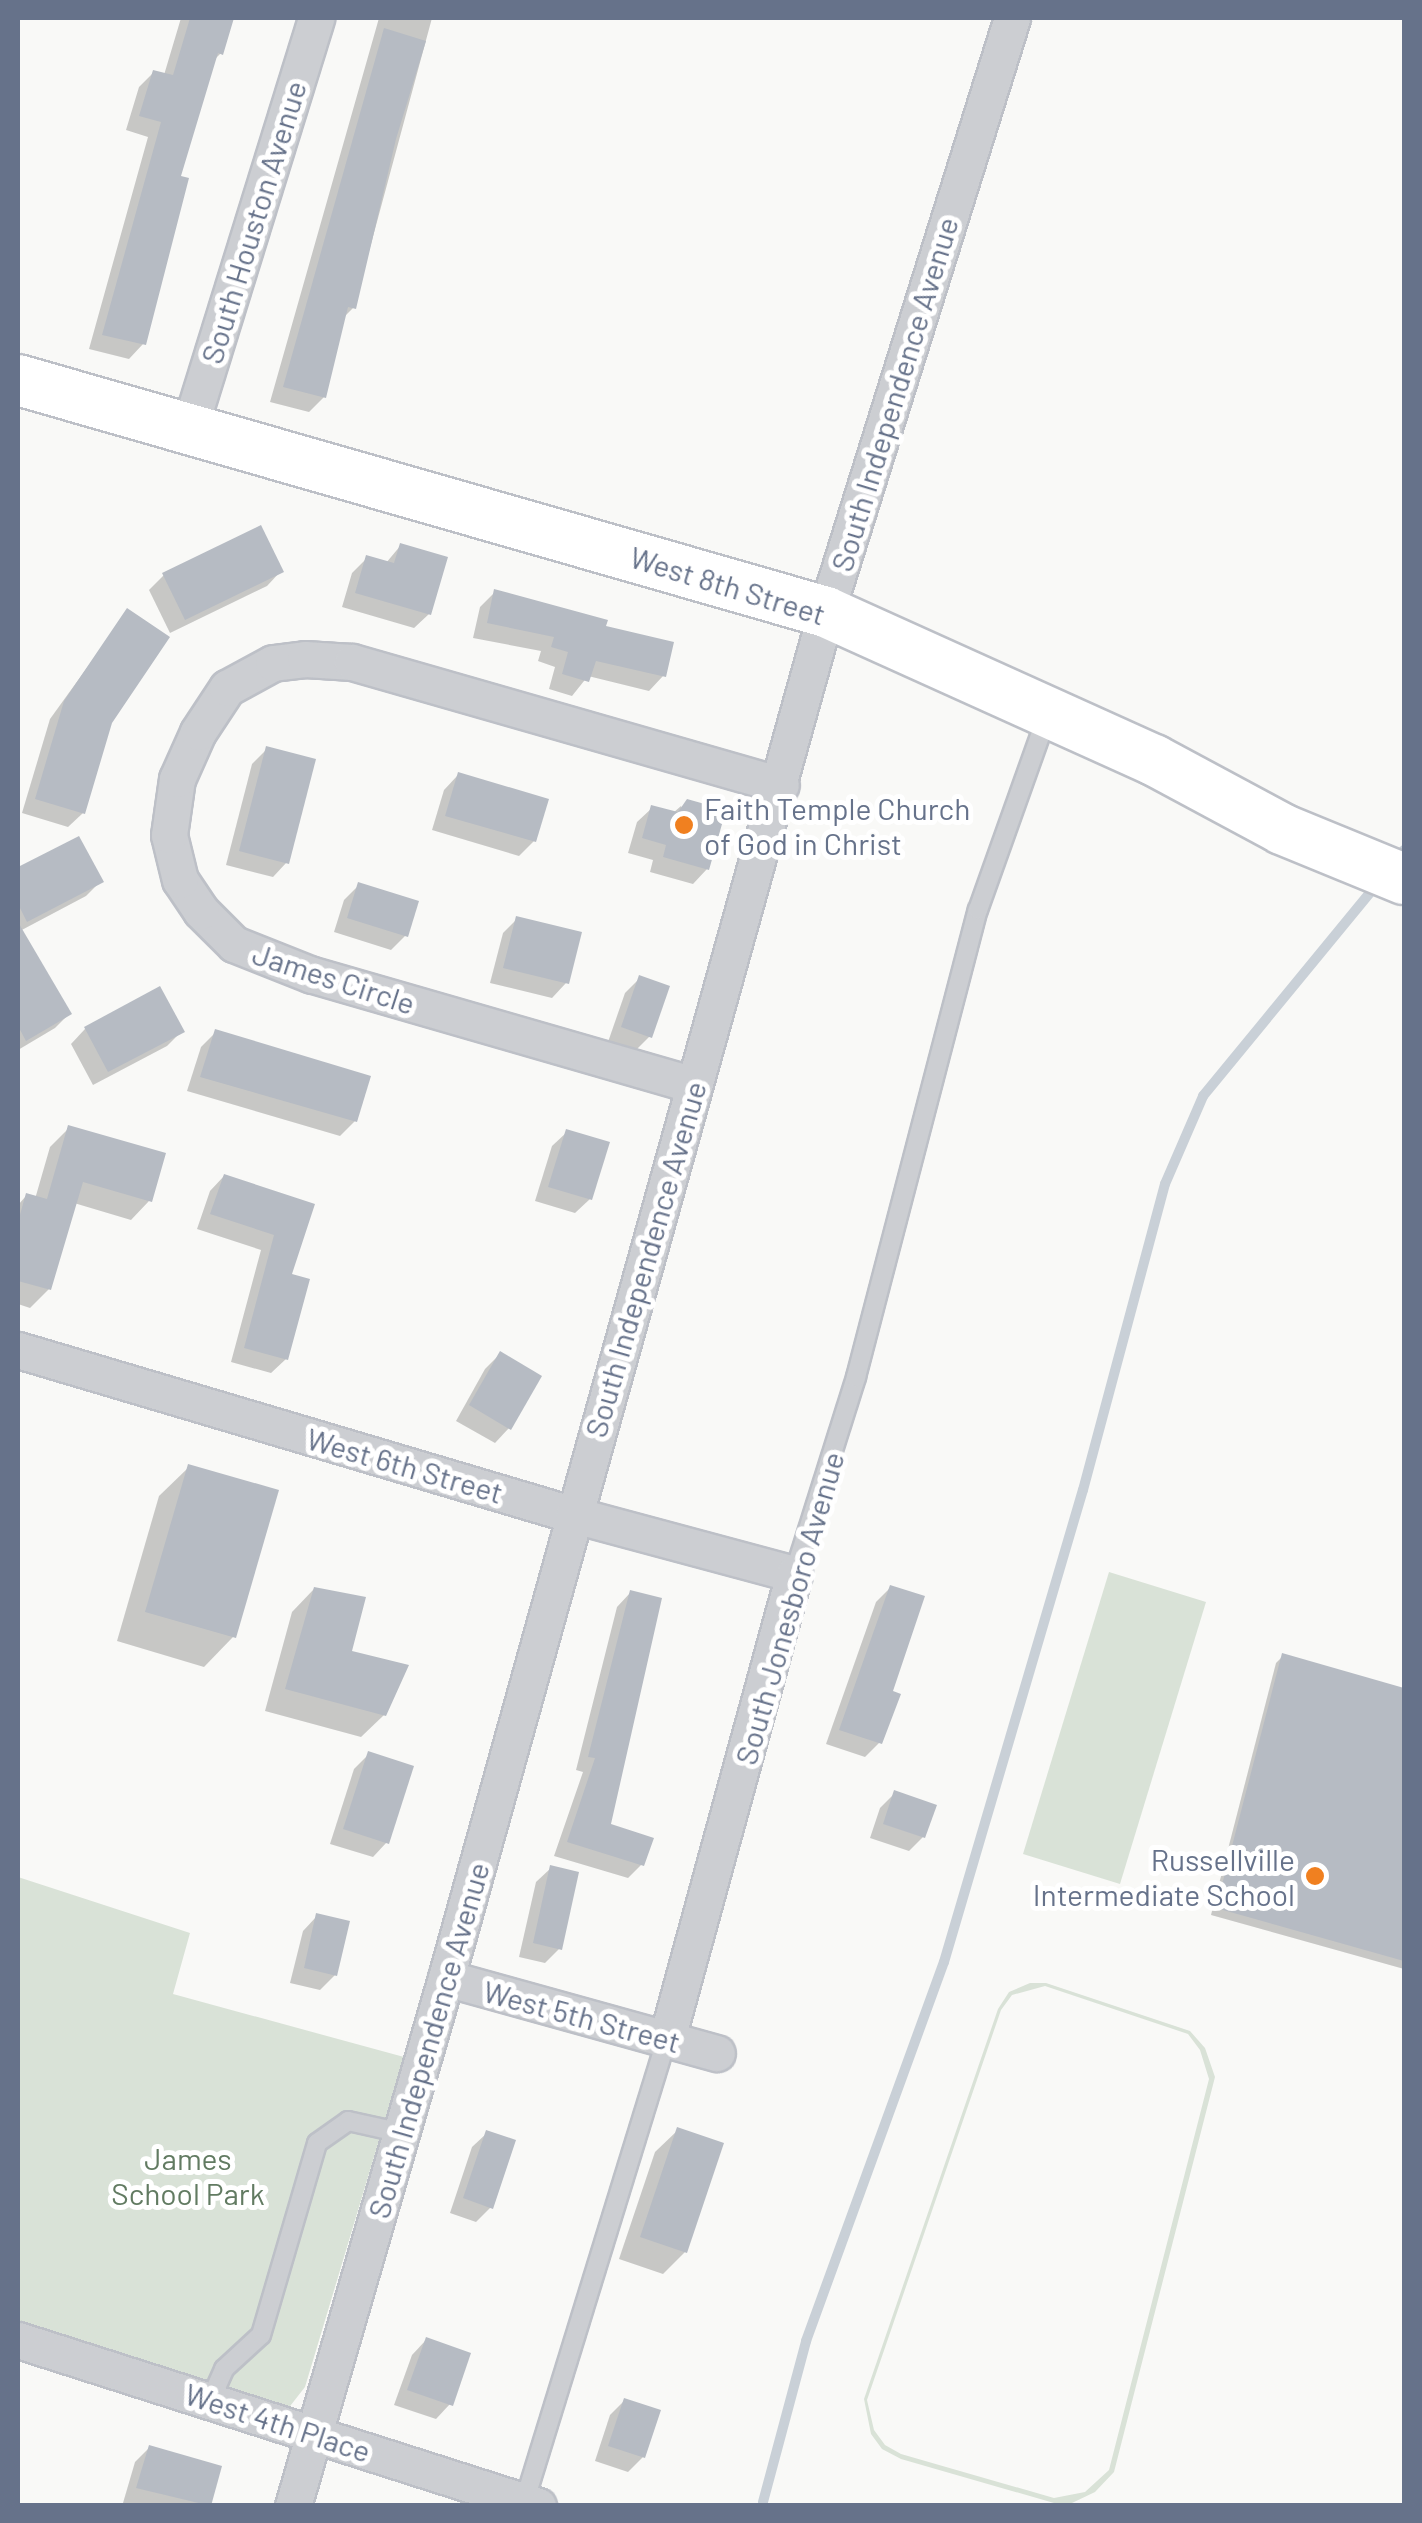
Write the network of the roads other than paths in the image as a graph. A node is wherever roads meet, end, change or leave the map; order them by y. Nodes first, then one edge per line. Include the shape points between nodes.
1 (316, 18) edge
2 (1012, 18) edge
3 (18, 380) edge
4 (190, 426) junction
5 (826, 612) junction
6 (1048, 713) junction
7 (781, 785) junction
8 (1404, 879) edge
9 (694, 1085) junction
10 (18, 1350) edge
11 (574, 1515) junction
12 (794, 1574) junction
13 (446, 1978) junction
14 (667, 2039) junction
15 (717, 2053) dead end
16 (402, 2133) junction
17 (18, 2340) edge
18 (210, 2401) junction
19 (315, 2434) junction
20 (528, 2504) edge
21 (294, 2506) edge

1 - 4 street, South Houston Avenue
2 - 5 street, South Independence Avenue
3 - 4 street, West 8th Street
4 - 5 street, West 8th Street
5 - 6 street, West 8th Street
5 - 7 street, South Independence Avenue
6 - 8 street, West 8th Street via 1282,829
6 - 12 lane, South Jonesboro Avenue via 978,910 856,1377
7 - 9 street, South Independence Avenue
7 - 9 street, James Circle via 352,662 306,660 272,662 226,688 177,779 169,835 180,880 234,944 312,975
9 - 11 street, South Independence Avenue
10 - 11 street, West 6th Street
11 - 12 street, West 6th Street
11 - 13 street, South Independence Avenue
12 - 14 street, South Jonesboro Avenue
13 - 14 street, West 5th Street
13 - 16 street, South Independence Avenue
14 - 15 street, West 5th Street
14 - 20 lane, South Jonesboro Avenue
16 - 18 lane via 348,2121 317,2143 260,2335 224,2370
16 - 19 street, South Independence Avenue
17 - 18 street, West 4th Place
18 - 19 street, West 4th Place
19 - 20 street, West 4th Place
19 - 21 street, South Independence Avenue

